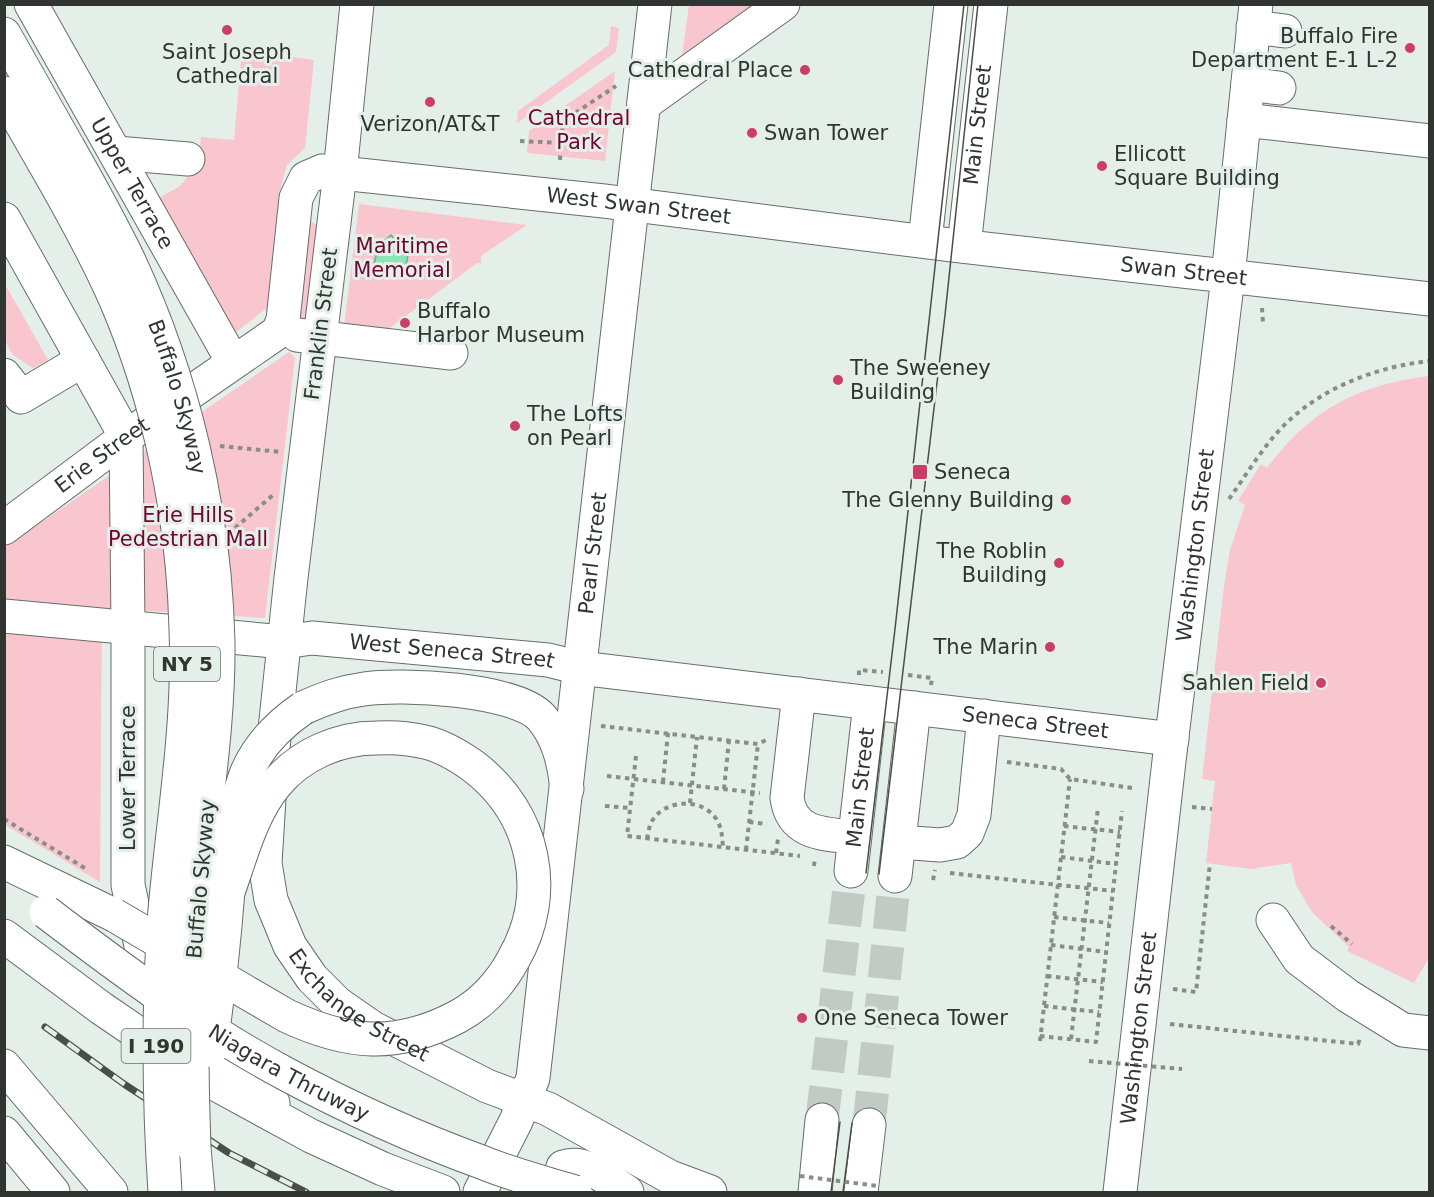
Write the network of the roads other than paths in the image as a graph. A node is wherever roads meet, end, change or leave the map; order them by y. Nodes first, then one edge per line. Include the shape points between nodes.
1 (357, 4) edge
2 (655, 4) edge
3 (783, 4) edge
4 (951, 4) edge
5 (992, 4) edge
6 (33, 5) edge
7 (1265, 21) edge
8 (4, 34) edge
9 (4, 93) edge
10 (644, 104) junction
11 (1244, 120) junction
12 (1430, 141) edge
13 (116, 153) junction
14 (56, 154) junction
15 (188, 159) dead end
16 (340, 173) junction
17 (632, 205) junction
18 (4, 219) edge
19 (942, 243) junction
20 (1228, 277) junction
21 (1430, 299) edge
22 (278, 332) junction
23 (320, 338) junction
24 (451, 353) dead end
25 (83, 360) junction
26 (234, 362) junction
27 (10, 394) edge
28 (126, 437) junction
29 (4, 528) edge
30 (4, 616) edge
31 (128, 626) junction
32 (284, 642) junction
33 (580, 668) junction
34 (799, 694) junction
35 (894, 706) junction
36 (984, 716) junction
37 (1172, 739) junction
38 (567, 789) junction
39 (854, 837) junction
40 (899, 842) junction
41 (4, 862) edge
42 (851, 871) tunnel mouth
43 (895, 876) tunnel mouth
44 (4, 878) edge
45 (228, 892) junction
46 (1273, 920) dead end
47 (4, 936) edge
48 (1430, 1033) edge
49 (4, 1066) edge
50 (526, 1100) junction
51 (822, 1120) tunnel mouth
52 (868, 1125) tunnel mouth
53 (4, 1133) edge
54 (194, 1148) junction
55 (808, 1184) edge
56 (869, 1189) edge
57 (53, 1192) edge
58 (111, 1192) edge
59 (165, 1192) edge
60 (198, 1192) edge
61 (443, 1192) edge
62 (464, 1192) edge
63 (480, 1192) edge
64 (555, 1192) edge
65 (575, 1192) edge
66 (627, 1192) edge
67 (710, 1192) edge
68 (1120, 1192) edge

1 - 16 main road, Franklin Street
2 - 10 main road, Pearl Street
3 - 10 main road
4 - 19 main road, Main Street
5 - 19 main road, Main Street
6 - 13 main road, Upper Terrace
7 - 11 main road, Washington Street via 1263,86
8 - 14 main road, Buffalo Skyway / NY 5
9 - 14 main road, Buffalo Skyway / NY 5
10 - 17 main road, Pearl Street
11 - 12 main road
11 - 20 main road, Washington Street
13 - 15 main road
13 - 26 main road, Upper Terrace
14 - 54 main road, Buffalo Skyway / NY 5, bridge via 129,262 166,355 194,450 211,555 218,678 192,982
14 - 59 main road, Buffalo Skyway / NY 5, bridge via 90,246 134,346 169,472 179,540 187,667 159,1006
16 - 17 main road, West Swan Street
16 - 22 main road via 322,171 306,178 296,198 283,320
16 - 23 main road, Franklin Street
17 - 19 main road, West Swan Street
17 - 33 main road, Pearl Street
18 - 25 main road, Lower Terrace
19 - 20 main road, Swan Street
20 - 21 main road, Swan Street
20 - 37 main road, Washington Street
22 - 23 main road
22 - 26 main road, Erie Street
23 - 24 main road
23 - 32 main road, Franklin Street
25 - 27 main road
25 - 28 main road, Lower Terrace
26 - 28 main road, Erie Street
28 - 29 main road, Erie Street
28 - 31 main road, Lower Terrace
30 - 31 main road, West Seneca Street
31 - 32 main road, West Seneca Street
31 - 62 main road, Lower Terrace via 128,885 143,956 156,987 186,1029 218,1062 267,1100 341,1141
32 - 33 main road, West Seneca Street via 312,638 548,660
32 - 50 main road, Exchange Street via 265,863 271,900 290,946 312,978 337,1004 374,1028 487,1086
33 - 34 main road, West Seneca Street
33 - 38 main road, Pearl Street
34 - 35 main road, West Seneca Street
34 - 39 main road via 788,796 792,816 810,830
35 - 36 main road, Seneca Street
35 - 39 main road, Main Street
35 - 40 main road
36 - 37 main road, Seneca Street
36 - 40 main road via 974,815 967,833 957,842 940,846
37 - 68 main road, Washington Street
38 - 45 main road, bridge via 563,756 540,717 521,704 484,695 410,687 333,695 283,722 267,738 245,776 231,838
38 - 50 main road, Pearl Street via 533,1078
39 - 42 main road, Main Street
40 - 43 main road
41 - 45 main road, bridge via 114,915 287,1016 317,1030 376,1039 408,1036 441,1026 486,997 522,946 531,918 535,881 530,844 516,812 491,780 460,756 427,742 396,737 358,738 329,746 299,763 276,784 256,815
44 - 65 main road, Niagara Thruway / I 190, bridge via 126,973 282,1072 405,1132 486,1164
45 - 54 main road, bridge via 215,1014
46 - 48 main road via 1299,959 1348,996 1403,1030
47 - 61 main road, Niagara Thruway / I 190, bridge via 199,1075 311,1136
49 - 58 main road
50 - 63 main road, Pearl Street
50 - 67 main road, Exchange Street via 670,1177
51 - 55 main road
52 - 56 main road
53 - 57 main road
54 - 60 main road, Buffalo Skyway / NY 5
64 - 66 main road via 563,1167 573,1164

